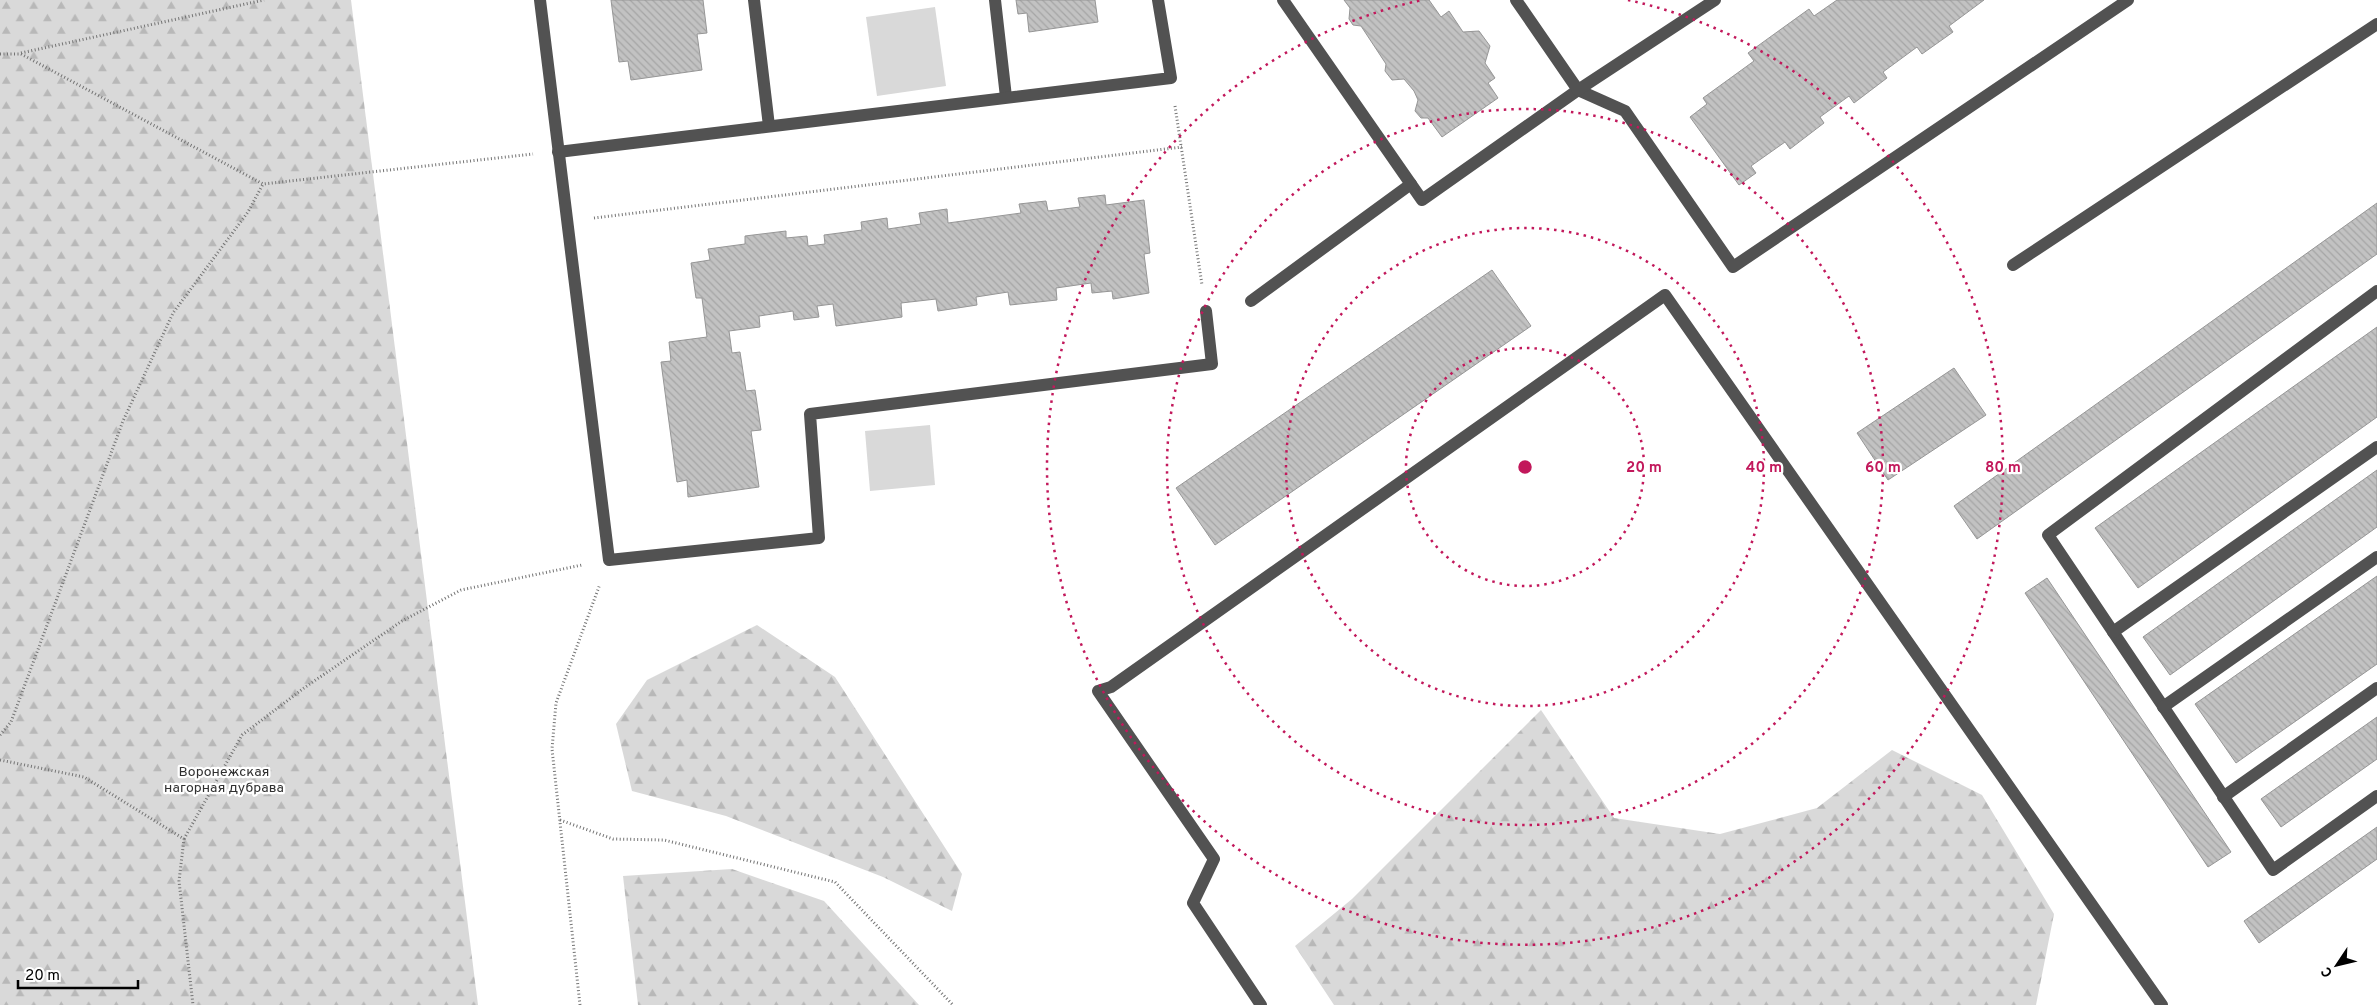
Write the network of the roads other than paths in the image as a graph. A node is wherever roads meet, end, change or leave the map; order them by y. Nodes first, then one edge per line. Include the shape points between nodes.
1 (540, 0) edge
2 (754, 0) edge
3 (995, 0) edge
4 (1158, 0) edge
5 (1283, 0) edge
6 (1516, 0) edge
7 (1715, 0) edge
8 (2128, 0) edge
9 (2377, 24) edge
10 (1578, 90) junction
11 (1006, 97) junction
12 (769, 126) junction
13 (558, 152) junction
14 (1411, 184) junction
15 (2013, 265) dead end
16 (2377, 291) edge
17 (1252, 302) dead end
18 (1206, 311) road end
19 (2377, 447) edge
20 (2377, 557) edge
21 (2113, 632) junction
22 (2377, 688) edge
23 (2163, 707) junction
24 (2377, 796) edge
25 (2223, 797) junction
26 (1261, 1005) edge
27 (2162, 1005) edge

1 - 13 street
2 - 12 street
3 - 11 street
4 - 11 street via 1171,78
5 - 14 street
6 - 10 street
7 - 10 street
8 - 10 street via 1733,268 1625,111
9 - 15 street
10 - 14 street via 1422,200
11 - 12 street
12 - 13 street
13 - 18 street via 609,560 819,538 810,414 1212,364
14 - 17 street
16 - 21 street via 2048,535
19 - 21 street
20 - 23 street
21 - 23 street
22 - 25 street
23 - 25 street
24 - 25 street via 2273,870
26 - 27 street via 1193,903 1214,859 1098,691 1112,688 1665,295

